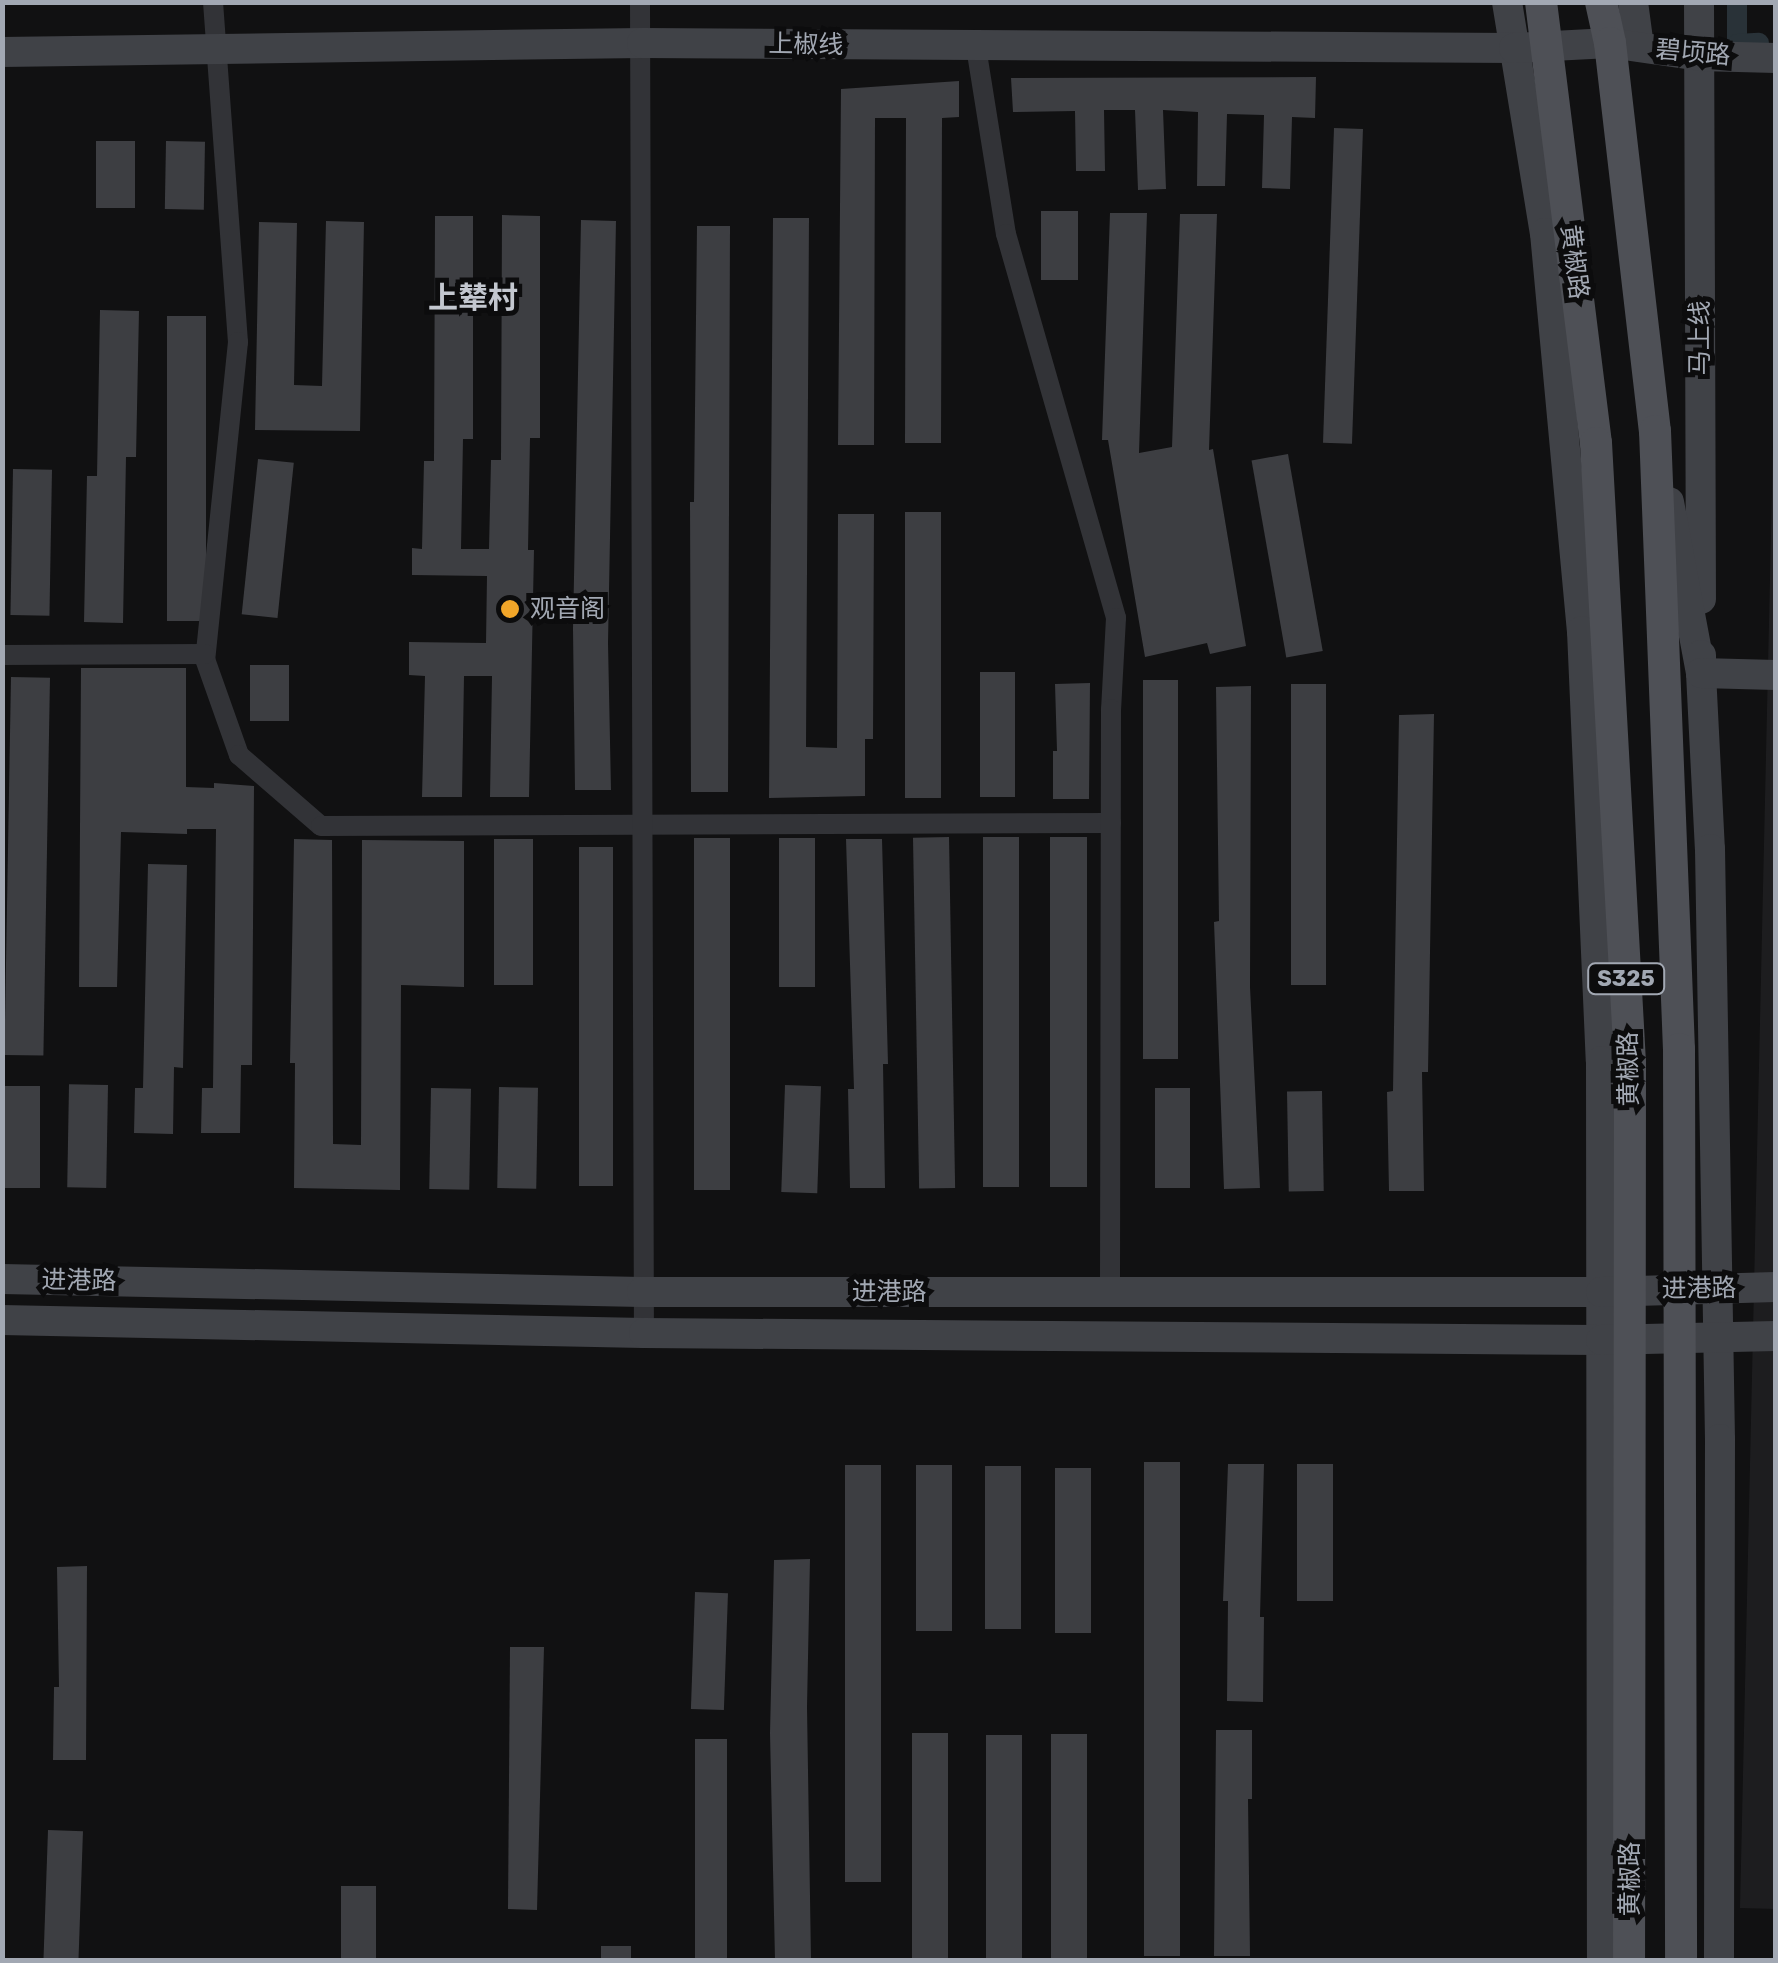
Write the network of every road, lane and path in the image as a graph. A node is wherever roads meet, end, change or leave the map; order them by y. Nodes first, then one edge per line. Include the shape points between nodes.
1 (214, 2) edge
2 (640, 2) edge
3 (1507, 2) edge
4 (1541, 2) edge
5 (1601, 2) edge
6 (1632, 2) edge
7 (1699, 2) edge
8 (642, 43) junction
9 (1625, 45) junction
10 (976, 47) junction
11 (216, 48) junction
12 (1530, 48) junction
13 (2, 52) edge
14 (1700, 56) junction
15 (1776, 58) edge
16 (1655, 430) junction
17 (2, 654) edge
18 (205, 654) junction
19 (1701, 673) junction
20 (1776, 675) edge
21 (1111, 822) junction
22 (642, 826) junction
23 (2, 1279) edge
24 (1776, 1287) edge
25 (1678, 1288) junction
26 (1717, 1288) junction
27 (1616, 1291) junction
28 (642, 1292) junction
29 (1110, 1292) junction
30 (2, 1320) edge
31 (644, 1333) junction
32 (1776, 1336) edge
33 (1718, 1337) junction
34 (1680, 1338) junction
35 (1616, 1340) junction
36 (1602, 1960) edge
37 (1629, 1960) edge
38 (1681, 1960) edge
39 (1719, 1960) edge

1 - 11 street
2 - 8 street
3 - 12 main road
4 - 12 main road, 黄椒路 / S325
5 - 9 main road, 黄椒路 / S325
6 - 9 main road
7 - 14 main road, 马上线
8 - 10 main road, 上椒线
8 - 11 main road, 上椒线
8 - 22 street
9 - 12 main road, 上椒线
9 - 14 main road, 碧顷路
9 - 16 main road, 黄椒路 / S325
10 - 12 main road, 上椒线
10 - 21 street via 1006,234 1116,618
11 - 13 main road, 上椒线
11 - 18 street via 238,342
12 - 27 main road, 黄椒路 / S325 via 1596,443 1630,1062
14 - 15 main road, 碧顷路
14 - 19 main road, 马上线
16 - 19 main road
16 - 25 main road, 黄椒路 / S325 via 1679,1049
17 - 18 street
18 - 22 street via 239,755 321,826
19 - 20 main road
19 - 26 main road
21 - 22 street
21 - 29 street
22 - 28 street
23 - 28 main road, 进港路
24 - 26 main road, 进港路
25 - 26 main road, 进港路
25 - 27 main road, 进港路
25 - 34 main road, 黄椒路 / S325
26 - 33 main road
27 - 29 main road, 进港路
27 - 35 main road, 黄椒路 / S325
28 - 29 main road, 进港路
28 - 31 street
30 - 31 main road, 进港路
31 - 35 main road, 进港路
32 - 33 main road, 进港路
33 - 34 main road, 进港路
33 - 39 main road
34 - 35 main road, 进港路
34 - 38 main road, 黄椒路 / S325
35 - 36 main road
35 - 37 main road, 黄椒路 / S325

